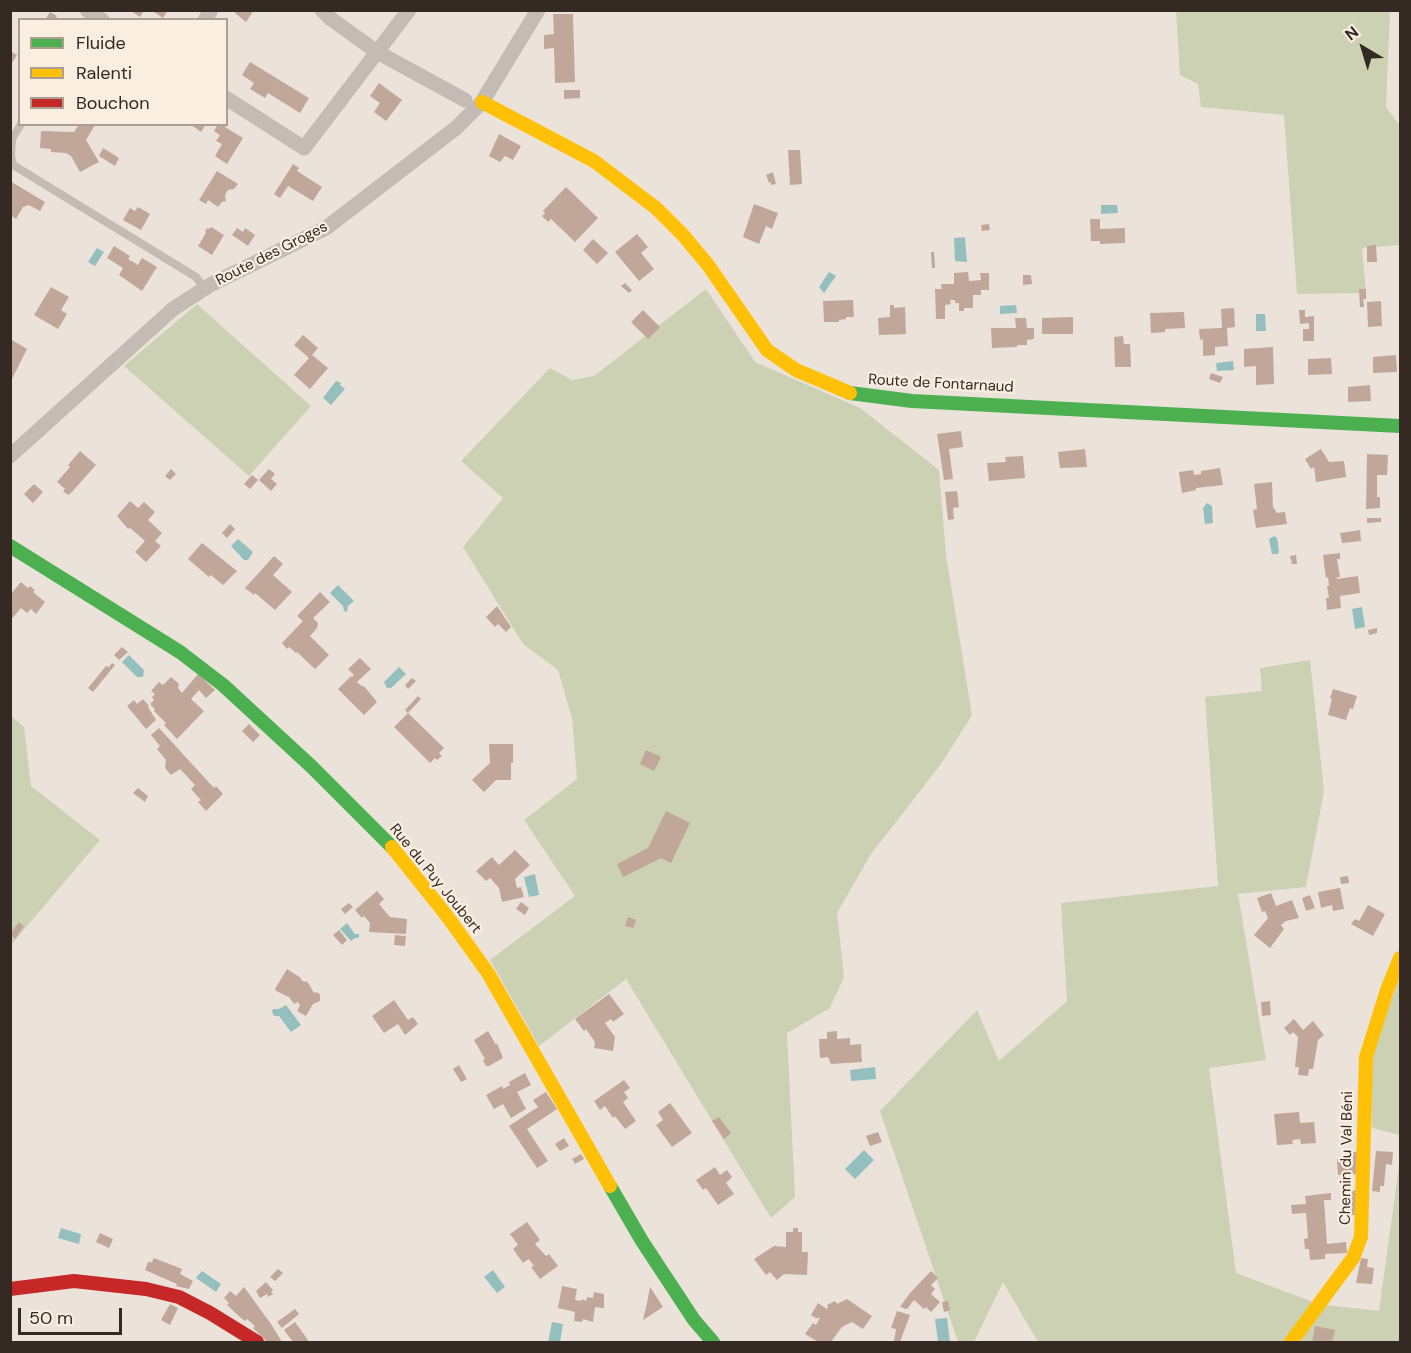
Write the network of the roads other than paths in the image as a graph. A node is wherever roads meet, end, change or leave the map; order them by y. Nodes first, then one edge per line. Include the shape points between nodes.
1 (322, 10) edge
2 (408, 10) edge
3 (538, 10) edge
4 (377, 52) junction
5 (228, 99) edge
6 (465, 100) dead end
7 (482, 102) junction
8 (20, 126) edge
9 (205, 289) junction
10 (1401, 426) edge
11 (10, 456) edge
12 (10, 546) edge
13 (1401, 958) edge
14 (10, 1289) edge
15 (257, 1342) edge
16 (713, 1342) edge
17 (1291, 1342) edge

1 - 4 street
2 - 4 street
3 - 7 street, Route des Groges
4 - 5 street via 304,148
4 - 6 street
7 - 9 street, Route des Groges via 456,128 326,228
7 - 10 street, Route de Fontarnaud via 594,161 656,208 684,235 768,350 796,370 854,395
8 - 9 lane via 12,139 13,165 196,276
9 - 11 street, Route des Groges via 173,309
12 - 16 street, Rue du Puy Joubert via 180,652 223,685 392,847 488,973 642,1241
13 - 17 street, Chemin du Val Béni via 1366,1057 1361,1237 1353,1258
14 - 15 street via 74,1281 146,1289 179,1298

